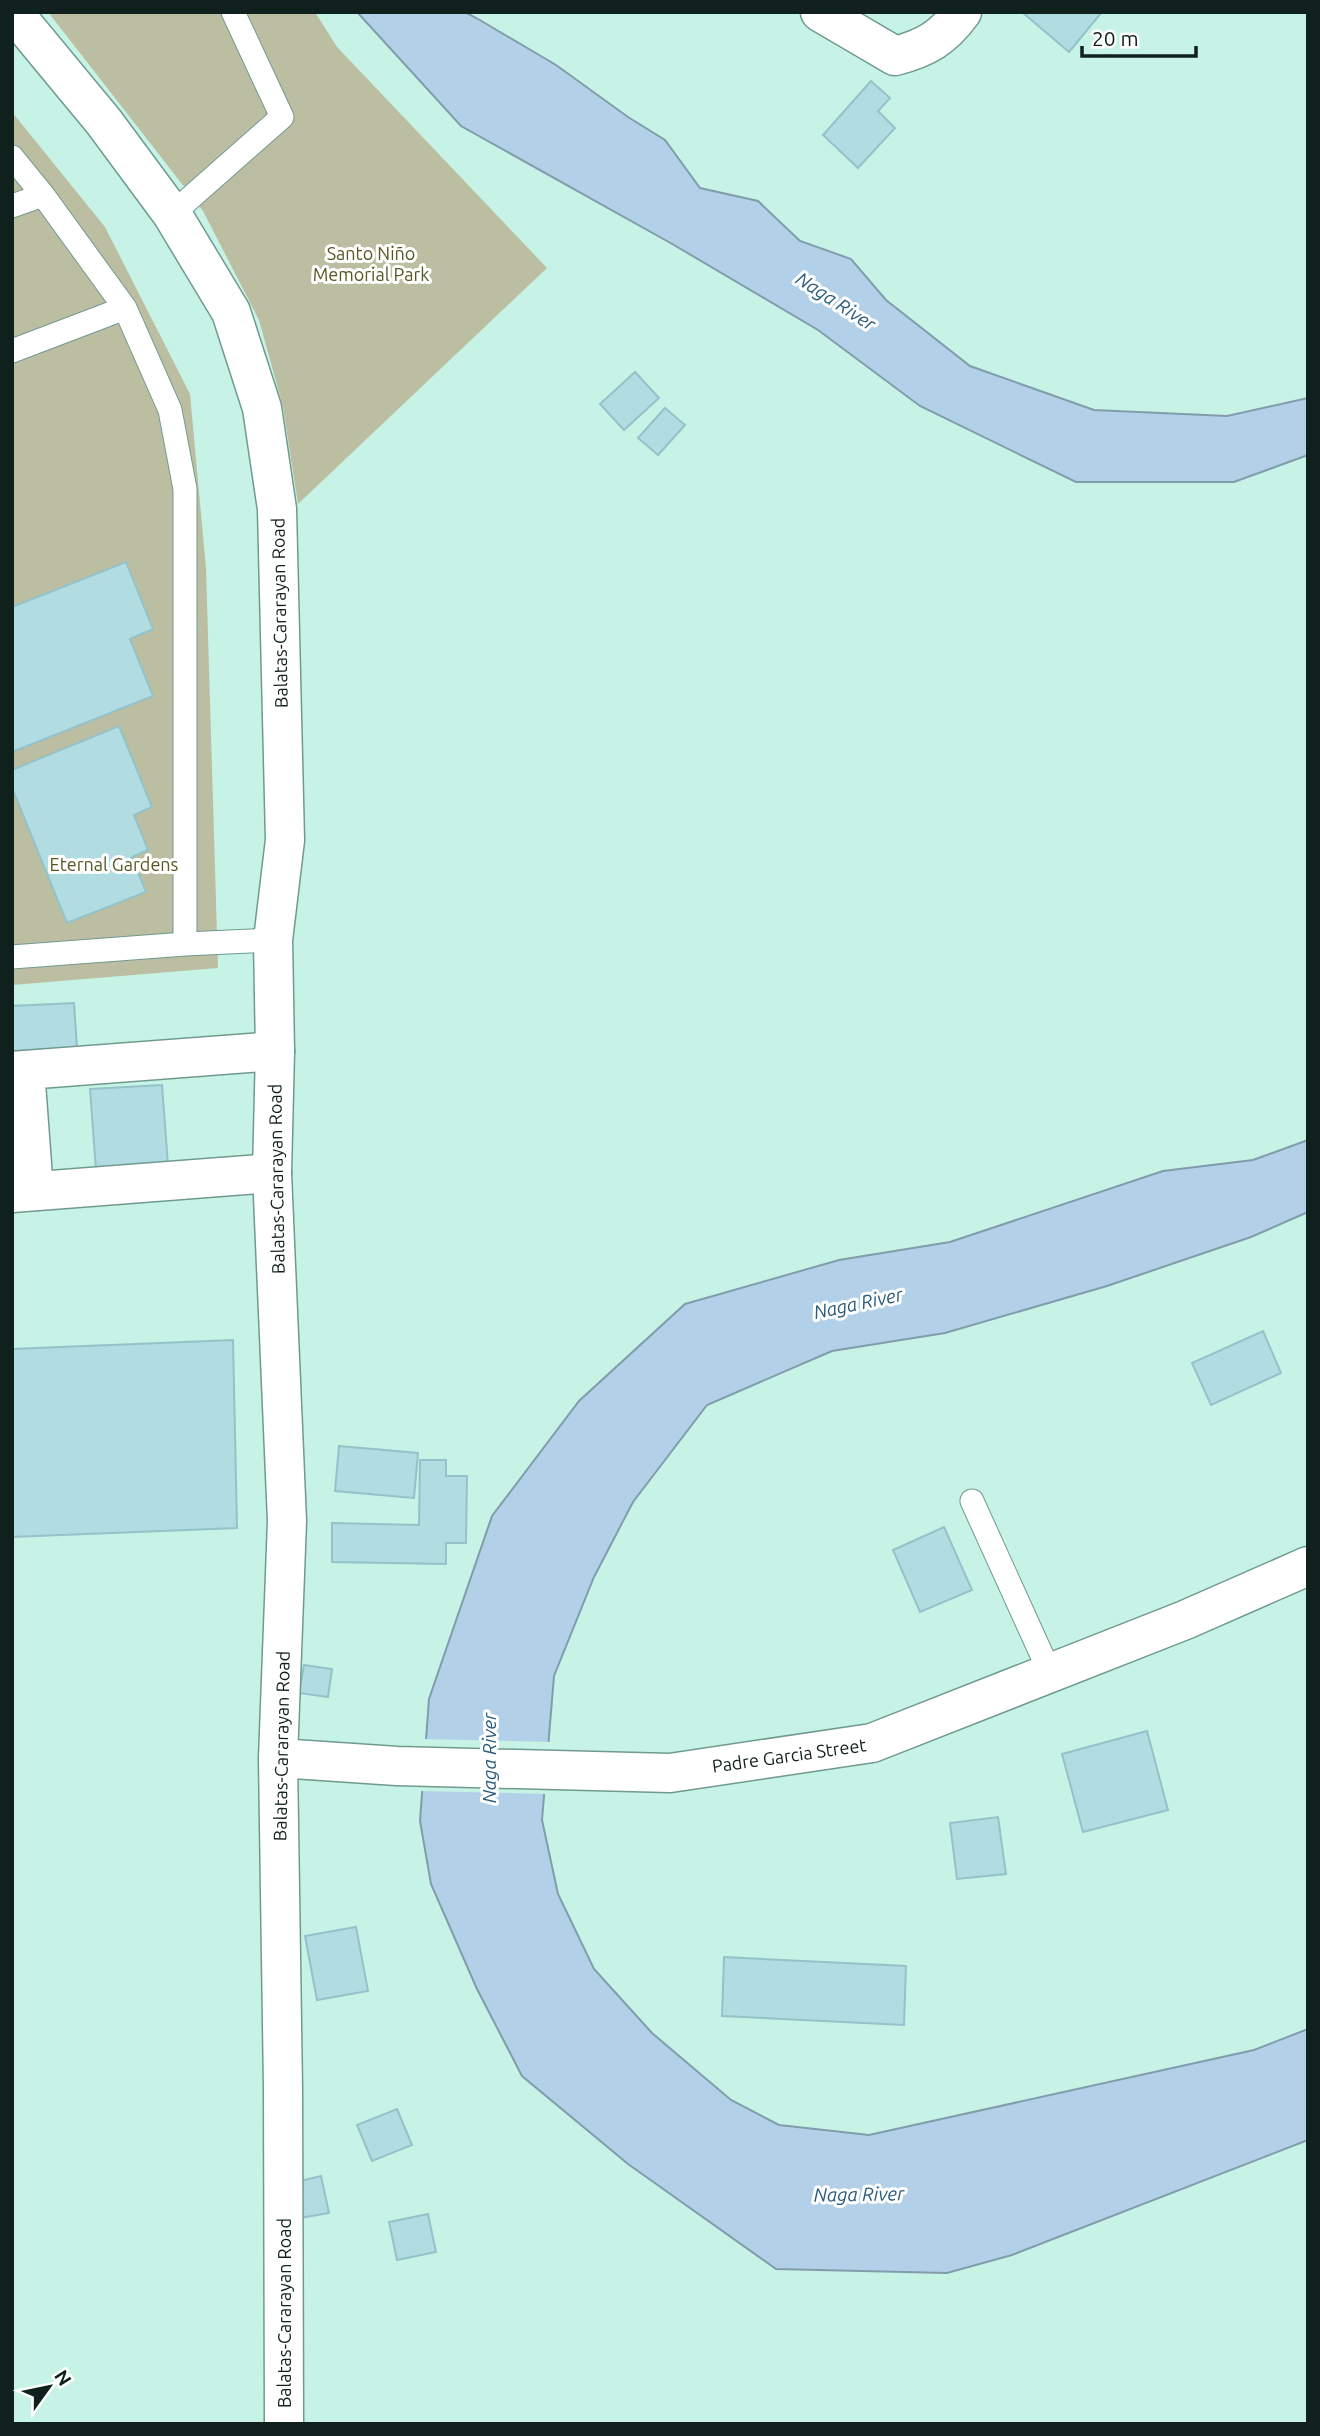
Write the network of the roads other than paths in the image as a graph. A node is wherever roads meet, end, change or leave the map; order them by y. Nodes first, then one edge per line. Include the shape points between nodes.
1 (13, 12) edge
2 (820, 12) edge
3 (962, 12) edge
4 (233, 17) edge
5 (12, 158) edge
6 (43, 195) junction
7 (12, 206) edge
8 (172, 214) junction
9 (125, 309) junction
10 (12, 351) edge
11 (273, 940) junction
12 (185, 944) junction
13 (12, 957) edge
14 (275, 1051) junction
15 (18, 1071) edge
16 (272, 1173) junction
17 (23, 1192) edge
18 (972, 1501) dead end
19 (1308, 1566) edge
20 (1050, 1673) junction
21 (278, 1758) junction
22 (284, 2424) edge

1 - 8 main road, Balatas-Cararayan Road
2 - 3 main road via 895,55 919,50 948,31
4 - 8 lane via 282,117
5 - 6 lane
6 - 7 lane
6 - 9 lane
8 - 11 main road, Balatas-Cararayan Road via 231,312 262,408 277,509 285,839
9 - 10 lane
9 - 12 lane via 170,410 185,489
11 - 12 lane
11 - 14 main road, Balatas-Cararayan Road
12 - 13 lane
14 - 15 main road
14 - 16 main road, Balatas-Cararayan Road
15 - 17 main road
16 - 17 main road
16 - 21 main road, Balatas-Cararayan Road via 287,1521
18 - 20 lane
19 - 20 main road, Padre Garcia Street
20 - 21 main road, Padre Garcia Street via 872,1743 670,1773
21 - 22 main road, Balatas-Cararayan Road

